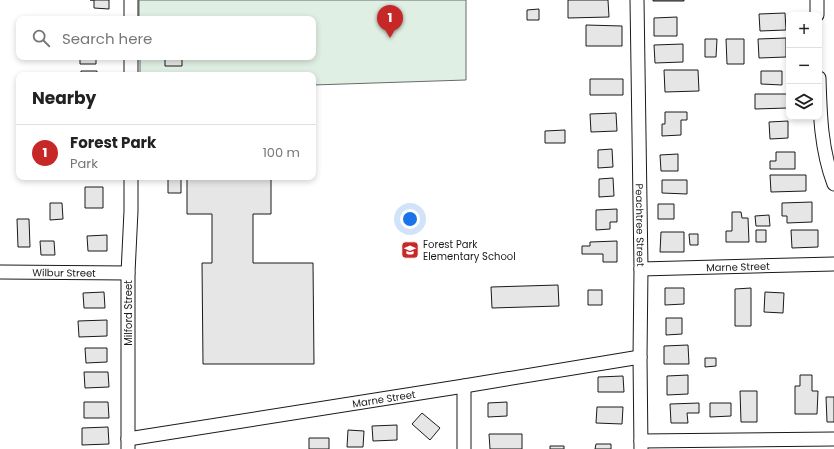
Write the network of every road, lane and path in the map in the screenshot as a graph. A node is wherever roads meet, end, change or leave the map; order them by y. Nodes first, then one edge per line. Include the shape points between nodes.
1 (131, 0) edge
2 (637, 0) edge
3 (816, 0) edge
4 (817, 12) edge
5 (131, 16) edge
6 (131, 60) edge
7 (131, 72) edge
8 (819, 84) edge
9 (131, 180) edge
10 (834, 184) edge
11 (834, 264) edge
12 (641, 269) junction
13 (0, 272) edge
14 (128, 273) junction
15 (640, 357) junction
16 (464, 386) junction
17 (834, 439) edge
18 (128, 444) edge
19 (641, 445) edge
20 (464, 449) edge

1 - 5 street
2 - 12 street, Peachtree Street
3 - 4 street
6 - 7 street
8 - 10 street via 820,121 828,169
9 - 14 street, Milford Street
11 - 12 street, Marne Street
12 - 15 street, Peachtree Street
13 - 14 street, Wilbur Street
14 - 18 street, Milford Street
15 - 16 street, Marne Street
15 - 19 street, Peachtree Street
16 - 18 street, Marne Street
16 - 20 street
17 - 19 street

